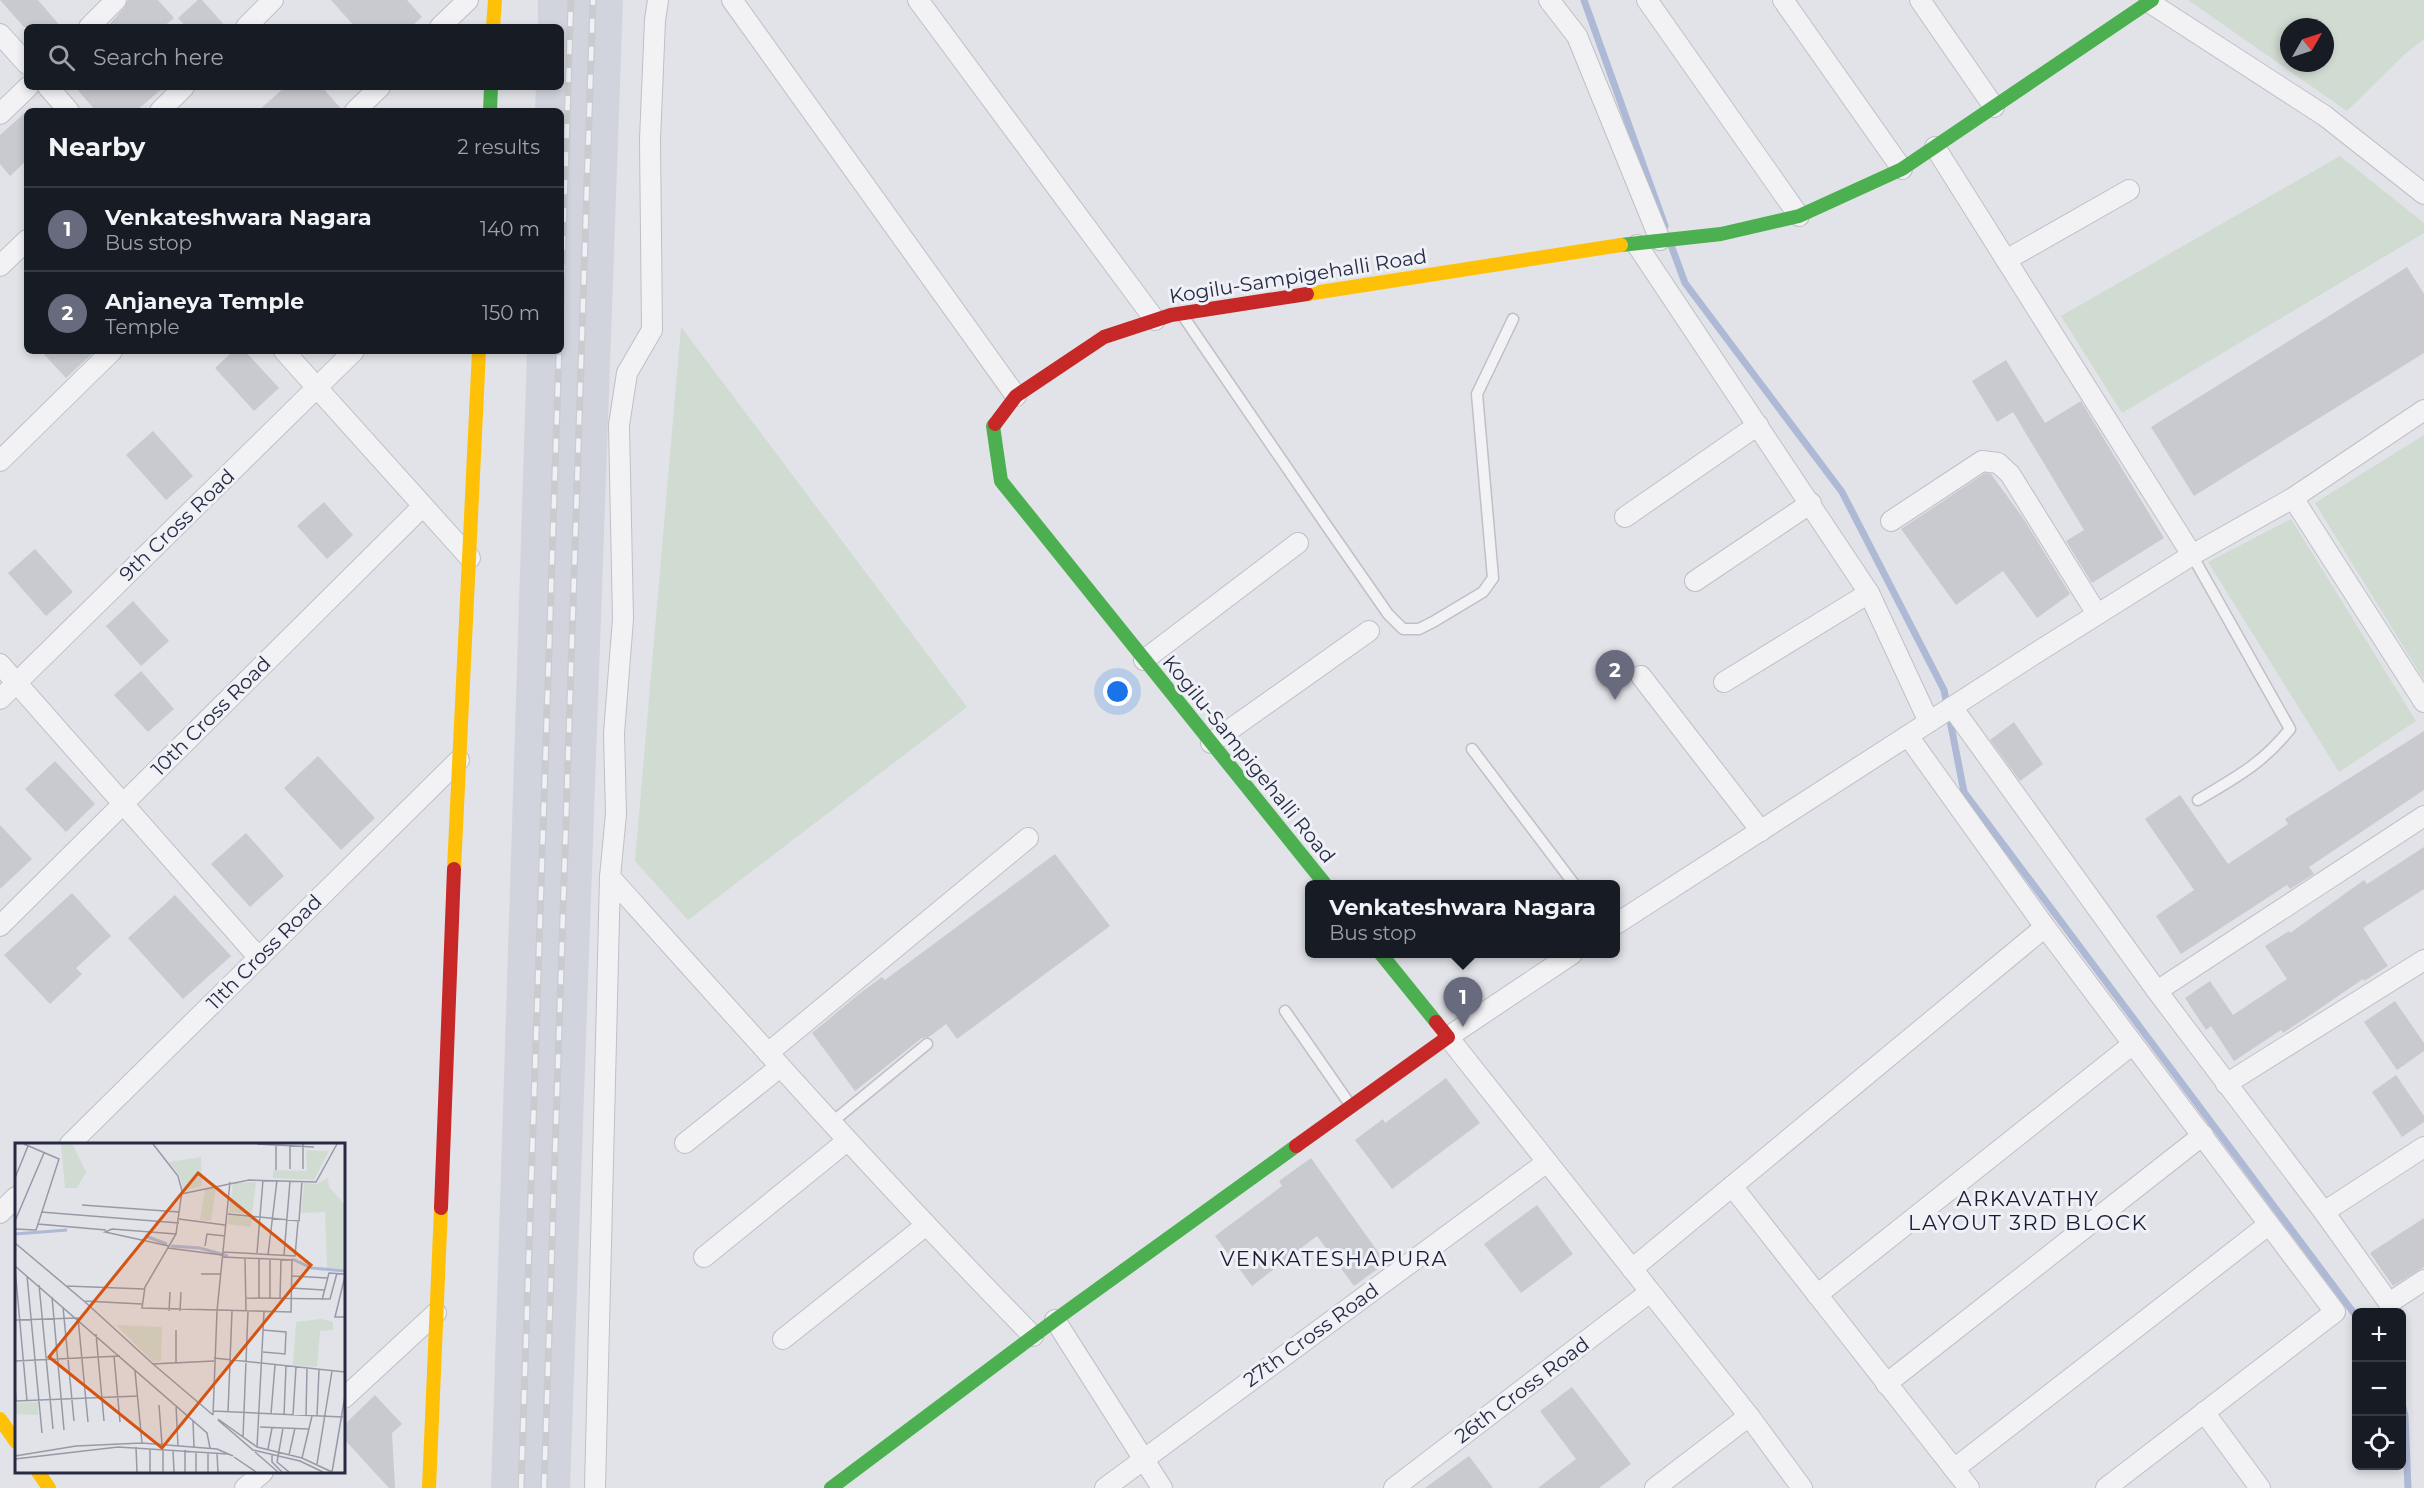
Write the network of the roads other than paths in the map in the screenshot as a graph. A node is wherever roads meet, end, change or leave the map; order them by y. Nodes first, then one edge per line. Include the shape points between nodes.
1 (116, 0) edge
2 (273, 0) edge
3 (468, 0) edge
4 (495, 0) edge
5 (658, 0) edge
6 (732, 0) edge
7 (918, 0) edge
8 (1549, 0) edge
9 (1647, 0) edge
10 (1783, 0) edge
11 (1920, 0) edge
12 (2150, 1) edge
13 (92, 24) edge
14 (249, 24) edge
15 (443, 24) edge
16 (493, 24) edge
17 (0, 33) edge
18 (24, 61) edge
19 (25, 90) edge
20 (51, 90) edge
21 (181, 90) edge
22 (377, 90) edge
23 (491, 90) edge
24 (1994, 107) junction
25 (66, 108) edge
26 (163, 108) edge
27 (358, 108) edge
28 (490, 108) edge
29 (0, 114) edge
30 (1935, 147) junction
31 (1902, 169) junction
32 (2129, 190) dead end
33 (2424, 194) edge
34 (1799, 216) junction
35 (1661, 240) junction
36 (24, 243) edge
37 (1637, 245) junction
38 (2006, 260) junction
39 (0, 266) edge
40 (1181, 314) junction
41 (1513, 319) dead end
42 (1155, 320) junction
43 (109, 354) edge
44 (287, 354) edge
45 (351, 354) edge
46 (479, 354) edge
47 (317, 388) junction
48 (1016, 396) junction
49 (2424, 410) edge
50 (1758, 425) junction
51 (0, 461) edge
52 (2293, 498) junction
53 (1811, 503) junction
54 (423, 506) junction
55 (1625, 517) dead end
56 (1891, 521) dead end
57 (1298, 543) dead end
58 (2192, 555) junction
59 (470, 558) junction
60 (1695, 581) dead end
61 (1869, 593) junction
62 (2097, 614) junction
63 (1369, 631) dead end
64 (1144, 660) junction
65 (0, 664) edge
66 (1641, 676) dead end
67 (1724, 682) dead end
68 (16, 683) junction
69 (0, 699) edge
70 (2424, 702) edge
71 (1942, 713) junction
72 (1908, 736) junction
73 (1211, 743) junction
74 (1472, 749) dead end
75 (459, 760) junction
76 (2198, 800) dead end
77 (123, 804) junction
78 (2424, 816) edge
79 (1761, 831) junction
80 (1028, 838) dead end
81 (610, 876) junction
82 (1321, 880) edge
83 (1570, 880) edge
84 (1620, 921) edge
85 (0, 926) edge
86 (2045, 927) junction
87 (259, 958) junction
88 (1384, 958) edge
89 (1566, 958) edge
90 (2424, 960) edge
91 (2157, 991) junction
92 (1285, 1011) dead end
93 (1448, 1037) junction
94 (927, 1044) dead end
95 (2133, 1044) junction
96 (774, 1060) junction
97 (2226, 1084) junction
98 (1351, 1107) junction
99 (831, 1123) junction
100 (2203, 1135) junction
101 (847, 1141) junction
102 (71, 1143) edge
103 (684, 1143) dead end
104 (2424, 1147) edge
105 (1546, 1162) junction
106 (1732, 1186) junction
107 (15, 1198) edge
108 (2324, 1212) junction
109 (0, 1213) edge
110 (2268, 1225) junction
111 (925, 1226) junction
112 (704, 1257) dead end
113 (1632, 1269) junction
114 (2424, 1280) edge
115 (1650, 1292) junction
116 (1816, 1295) junction
117 (436, 1313) junction
118 (1055, 1320) junction
119 (1033, 1336) junction
120 (783, 1339) dead end
121 (1886, 1384) junction
122 (345, 1397) edge
123 (2204, 1412) junction
124 (1749, 1416) junction
125 (0, 1419) edge
126 (15, 1441) edge
127 (1144, 1459) junction
128 (1954, 1469) junction
129 (39, 1473) edge
130 (262, 1473) edge
131 (2109, 1487) edge
132 (49, 1488) edge
133 (245, 1488) edge
134 (429, 1488) edge
135 (594, 1488) edge
136 (831, 1488) edge
137 (1105, 1488) edge
138 (1162, 1488) edge
139 (1394, 1488) edge
140 (1654, 1488) edge
141 (1802, 1488) edge
142 (1969, 1488) edge
143 (2260, 1488) edge

1 - 13 street
2 - 14 street
3 - 15 street
4 - 16 street
5 - 81 street via 650,140 652,330 627,373 619,426 623,618 614,733 616,814
6 - 48 street
7 - 42 street
8 - 35 street via 1577,36
9 - 34 street
10 - 31 street
11 - 24 street
12 - 24 street, Kogilu-Sampigehalli Road
12 - 33 street via 2325,116
17 - 18 street
19 - 29 street
20 - 25 street
21 - 26 street
22 - 27 street
23 - 28 street
24 - 30 street, Kogilu-Sampigehalli Road
30 - 31 street, Kogilu-Sampigehalli Road
30 - 38 street
31 - 34 street, Kogilu-Sampigehalli Road
32 - 38 street
34 - 35 street, Kogilu-Sampigehalli Road via 1721,234
35 - 37 street, Kogilu-Sampigehalli Road
36 - 39 street
37 - 40 street, Kogilu-Sampigehalli Road via 1588,249
37 - 50 street
38 - 58 street
40 - 41 lane via 1323,522 1388,614 1403,629 1419,629 1433,622 1483,592 1493,578 1477,394
40 - 42 street, Kogilu-Sampigehalli Road
42 - 48 street, Kogilu-Sampigehalli Road via 1104,337
43 - 51 street
44 - 47 street
45 - 47 street, 9th Cross Road
46 - 59 street
47 - 54 street
47 - 68 street, 9th Cross Road
48 - 64 street, Kogilu-Sampigehalli Road via 993,426 1001,481
49 - 52 street
50 - 53 street
50 - 55 street
52 - 58 street
52 - 70 street
53 - 60 street
53 - 61 street
54 - 59 street
54 - 77 street, 10th Cross Road
56 - 62 street via 1982,461 1998,463 2010,474
57 - 64 street
58 - 62 street
58 - 76 lane via 2290,729 2274,750 2253,767
59 - 75 street
61 - 67 street
61 - 71 street
62 - 71 street
63 - 73 street
64 - 73 street, Kogilu-Sampigehalli Road
65 - 68 street
66 - 79 street
68 - 69 street, 9th Cross Road
68 - 77 street
71 - 72 street
71 - 91 street
72 - 79 street
72 - 86 street
73 - 82 street, Kogilu-Sampigehalli Road
74 - 83 lane
75 - 87 street, 11th Cross Road
75 - 117 street
77 - 85 street, 10th Cross Road
77 - 87 street
78 - 91 street
79 - 84 street
80 - 96 street
81 - 96 street
81 - 135 street
86 - 95 street
86 - 106 street
87 - 102 street, 11th Cross Road
88 - 93 street
89 - 93 street
90 - 97 street
91 - 97 street
92 - 98 lane
93 - 98 street
93 - 105 street
94 - 99 lane
95 - 100 street
95 - 116 street
96 - 99 street
96 - 103 street
97 - 108 street
98 - 118 street
99 - 101 street
100 - 110 street
100 - 121 street
101 - 111 street
101 - 112 street
104 - 108 street
105 - 113 street
105 - 127 street, 27th Cross Road
106 - 113 street
106 - 116 street
107 - 109 street
108 - 114 street via 2389,1304
110 - 123 street via 2335,1311
110 - 128 street
111 - 119 street
111 - 120 street
113 - 115 street
115 - 124 street
115 - 139 street, 26th Cross Road
116 - 121 street
117 - 122 street
117 - 134 street
118 - 119 street
118 - 127 street
119 - 136 street
121 - 128 street
123 - 131 street
123 - 143 street
124 - 140 street
124 - 141 street
125 - 126 street
127 - 137 street, 27th Cross Road
127 - 138 street
128 - 142 street
129 - 132 street
130 - 133 street

